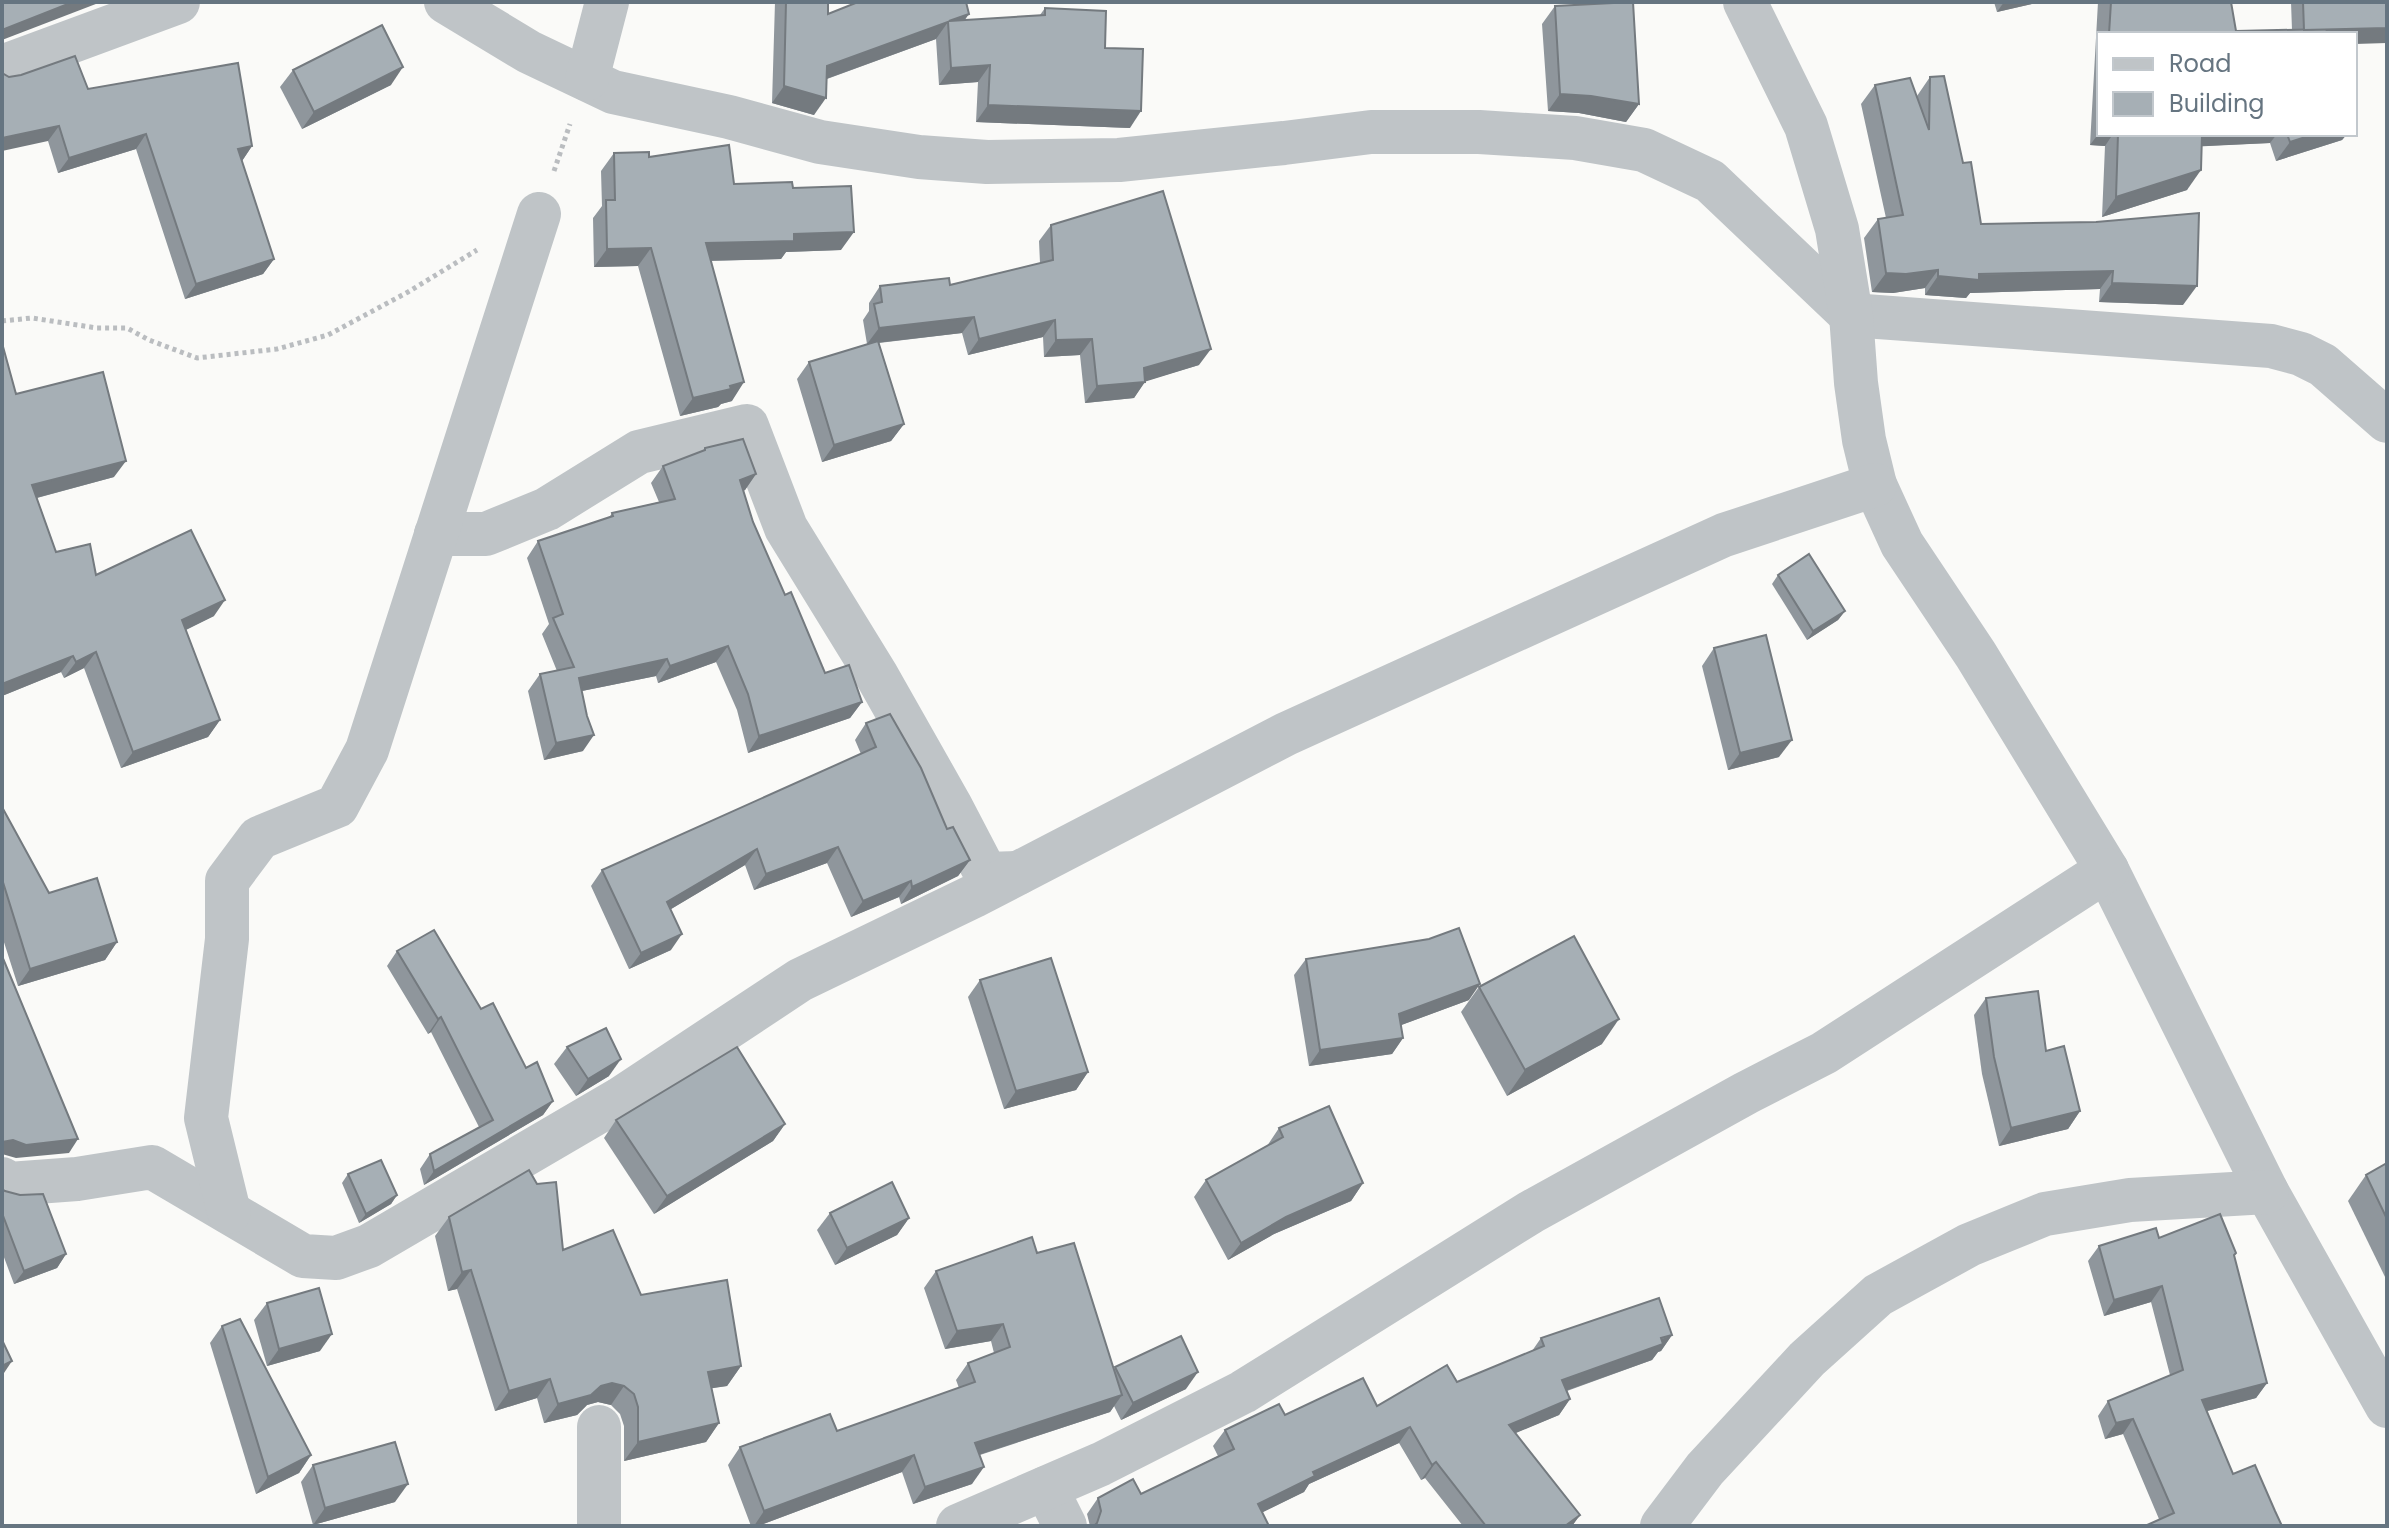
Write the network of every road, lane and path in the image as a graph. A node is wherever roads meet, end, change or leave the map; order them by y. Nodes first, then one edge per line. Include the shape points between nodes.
1 (178, 2) edge
2 (446, 2) edge
3 (607, 2) edge
4 (1745, 2) edge
5 (2, 67) edge
6 (587, 79) junction
7 (539, 214) junction
8 (1851, 315) junction
9 (2, 321) edge
10 (2387, 421) edge
11 (1875, 485) junction
12 (436, 534) junction
13 (2107, 870) junction
14 (1018, 873) junction
15 (2, 1179) edge
16 (2267, 1192) junction
17 (229, 1212) junction
18 (2387, 1406) edge
19 (599, 1427) dead end
20 (1055, 1507) edge
21 (599, 1526) edge
22 (958, 1526) edge
23 (1662, 1526) edge

1 - 5 street
2 - 6 street via 529,52
3 - 6 street
4 - 8 street via 1806,126 1837,229
6 - 7 path
6 - 8 street via 613,92 820,142 987,162 1119,160 1371,132 1492,132 1644,150 1710,181
7 - 9 path via 328,335 277,349 197,358 127,328 32,318
7 - 12 street
8 - 10 street via 2271,346 2323,365
8 - 11 street via 1864,440
11 - 13 street via 1902,544
11 - 14 street via 1724,535 1582,598 1286,734
12 - 14 street via 486,534 547,509 639,452 747,426 786,528 877,676 986,874
12 - 17 street via 367,750 337,806 259,838 227,881 227,939 206,1118
13 - 16 street
13 - 20 street via 1824,1053 1531,1212 1243,1392 1101,1464
14 - 17 street via 800,980 620,1099 369,1246 336,1258 303,1256
15 - 17 street via 9,1184 77,1179 152,1167
16 - 18 street
16 - 23 street via 2130,1200 2045,1214 1969,1245 1878,1295 1807,1359 1705,1469
19 - 21 street
20 - 22 street

